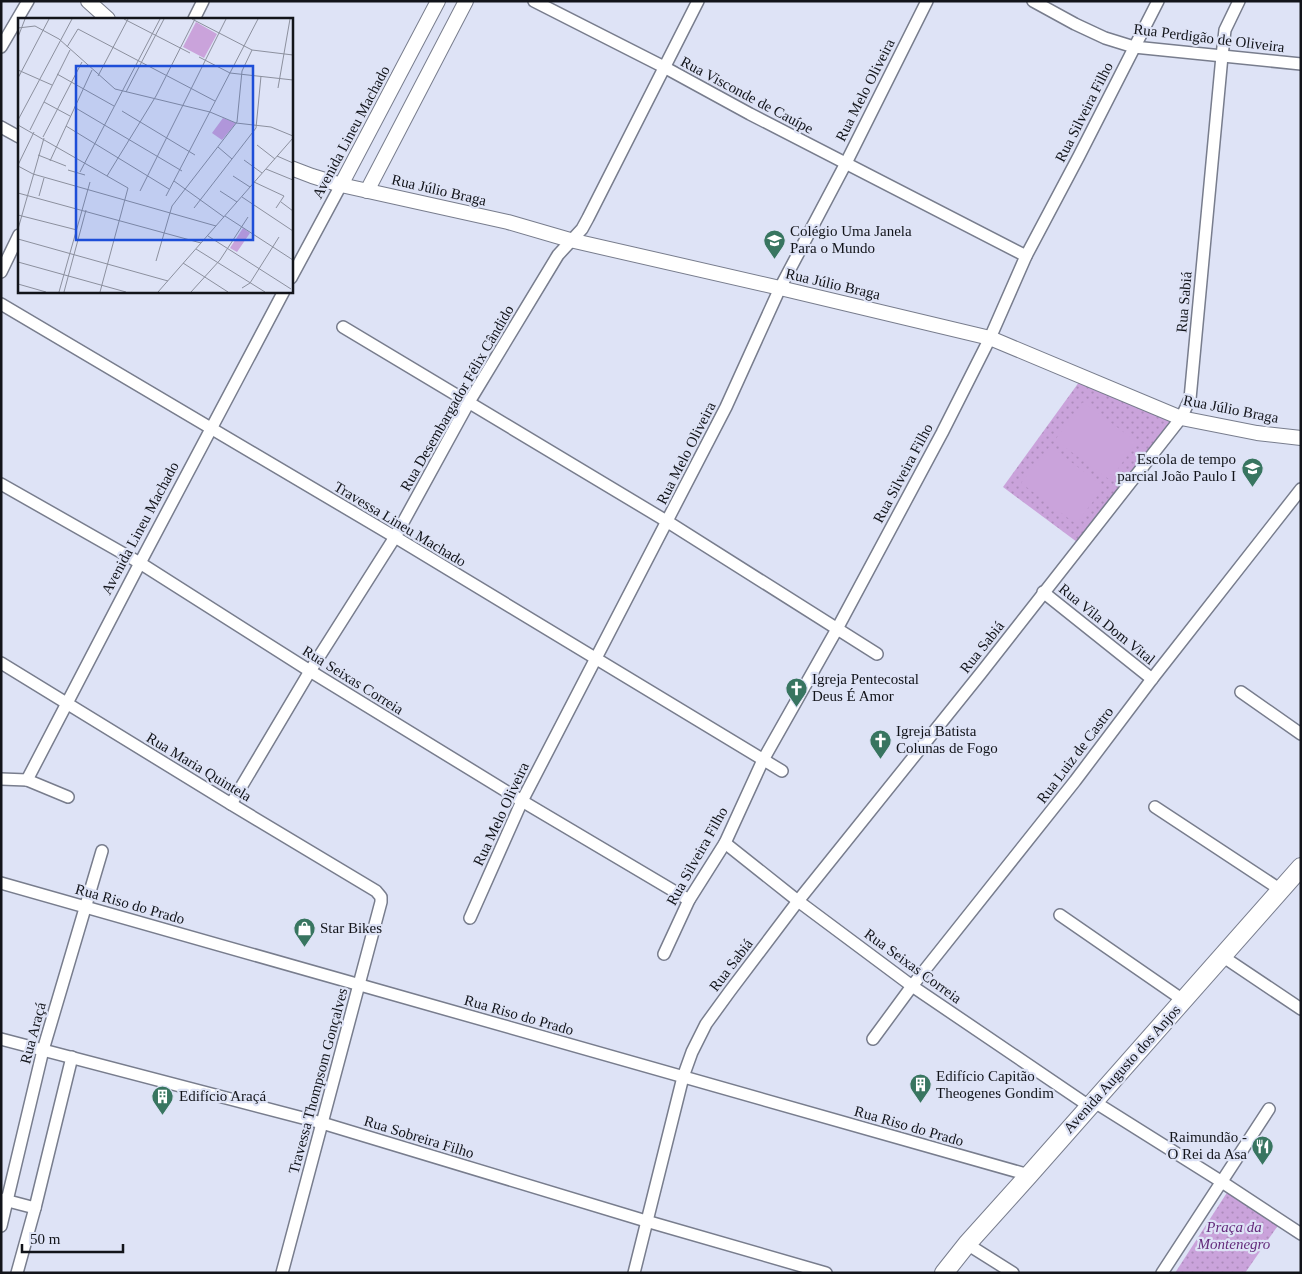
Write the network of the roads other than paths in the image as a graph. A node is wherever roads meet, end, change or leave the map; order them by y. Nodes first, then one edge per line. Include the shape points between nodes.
1 (28, 1) edge
2 (88, 1) edge
3 (203, 1) edge
4 (438, 1) edge
5 (466, 1) edge
6 (534, 1) edge
7 (698, 1) edge
8 (927, 1) edge
9 (1033, 1) edge
10 (1158, 1) edge
11 (1239, 1) edge
12 (18, 18) edge
13 (18, 18) edge
14 (107, 18) edge
15 (194, 18) edge
16 (1, 47) edge
17 (1134, 47) junction
18 (1222, 56) junction
19 (1301, 64) edge
20 (664, 67) junction
21 (1, 127) edge
22 (18, 136) edge
23 (846, 163) junction
24 (292, 168) edge
25 (341, 185) junction
26 (367, 191) junction
27 (18, 237) edge
28 (570, 240) junction
29 (1026, 256) junction
30 (1, 272) edge
31 (292, 276) edge
32 (780, 288) junction
33 (283, 292) edge
34 (1, 304) edge
35 (343, 327) dead end
36 (990, 338) junction
37 (468, 402) junction
38 (1181, 418) junction
39 (211, 428) junction
40 (1301, 438) edge
41 (1, 484) edge
42 (1301, 489) edge
43 (668, 522) junction
44 (394, 537) junction
45 (140, 563) junction
46 (1043, 592) junction
47 (837, 629) junction
48 (877, 654) dead end
49 (596, 659) junction
50 (1, 663) edge
51 (310, 671) junction
52 (1152, 679) junction
53 (1241, 692) dead end
54 (66, 704) junction
55 (1301, 734) edge
56 (763, 760) junction
57 (782, 771) dead end
58 (1, 779) edge
59 (27, 780) junction
60 (68, 797) dead end
61 (522, 801) junction
62 (231, 804) junction
63 (1154, 807) dead end
64 (725, 843) junction
65 (102, 851) dead end
66 (1301, 867) edge
67 (1, 883) edge
68 (1281, 890) junction
69 (381, 897) joint
70 (689, 900) junction
71 (798, 901) junction
72 (85, 906) junction
73 (1060, 915) dead end
74 (470, 918) dead end
75 (664, 954) dead end
76 (1222, 956) junction
77 (359, 985) junction
78 (912, 986) junction
79 (1183, 1000) junction
80 (1301, 1009) edge
81 (1, 1039) edge
82 (873, 1039) dead end
83 (43, 1050) junction
84 (72, 1057) junction
85 (683, 1077) junction
86 (1091, 1104) junction
87 (1269, 1109) dead end
88 (322, 1123) junction
89 (1029, 1175) junction
90 (1222, 1182) junction
91 (4, 1200) edge
92 (35, 1208) junction
93 (646, 1221) junction
94 (1, 1226) edge
95 (1301, 1234) edge
96 (967, 1244) junction
97 (17, 1273) edge
98 (282, 1273) edge
99 (634, 1273) edge
100 (826, 1273) edge
101 (944, 1273) edge
102 (1013, 1273) edge
103 (1162, 1273) edge

1 - 12 street
2 - 14 street
3 - 15 street
4 - 25 street, Avenida Lineu Machado
5 - 26 street
6 - 20 street, Rua Visconde de Cauípe
7 - 20 street, Rua Desembargador Félix Cândido
8 - 23 street, Rua Melo Oliveira
9 - 17 street, Rua Perdigão de Oliveira via 1105,38
10 - 17 street, Rua Silveira Filho
11 - 18 street, Rua Sabiá via 1225,30
13 - 16 street
17 - 18 street, Rua Perdigão de Oliveira
17 - 29 street, Rua Silveira Filho
18 - 19 street, Rua Perdigão de Oliveira
18 - 38 street, Rua Sabiá via 1190,399
20 - 23 street, Rua Visconde de Cauípe
20 - 28 street, Rua Desembargador Félix Cândido via 588,218
21 - 22 street
23 - 29 street, Rua Visconde de Cauípe
23 - 32 street, Rua Melo Oliveira
24 - 25 street, Rua Júlio Braga
25 - 26 street, Rua Júlio Braga
25 - 31 street, Avenida Lineu Machado
26 - 28 street, Rua Júlio Braga via 508,222
27 - 30 street
28 - 32 street, Rua Júlio Braga
28 - 37 street, Rua Desembargador Félix Cândido
29 - 36 street, Rua Silveira Filho
32 - 36 street, Rua Júlio Braga
32 - 43 street, Rua Melo Oliveira via 726,407
33 - 39 street, Avenida Lineu Machado
34 - 39 street, Travessa Lineu Machado
35 - 37 street
36 - 38 street, Rua Júlio Braga
36 - 47 street, Rua Silveira Filho
37 - 43 street
37 - 44 street, Rua Desembargador Félix Cândido
38 - 40 street, Rua Júlio Braga
38 - 46 street, Rua Sabiá
39 - 44 street, Travessa Lineu Machado
39 - 45 street, Avenida Lineu Machado
41 - 45 street, Rua Seixas Correia
42 - 52 street, Rua Luiz de Castro
43 - 47 street
43 - 49 street, Rua Melo Oliveira
44 - 49 street, Travessa Lineu Machado
44 - 51 street, Rua Desembargador Félix Cândido
45 - 51 street, Rua Seixas Correia
45 - 54 street, Avenida Lineu Machado
46 - 52 street, Rua Vila Dom Vital
46 - 71 street, Rua Sabiá
47 - 48 street
47 - 56 street, Rua Silveira Filho
49 - 56 street, Travessa Lineu Machado
49 - 61 street, Rua Melo Oliveira
50 - 54 street, Rua Maria Quintela
51 - 61 street, Rua Seixas Correia
51 - 62 street, Rua Desembargador Félix Cândido
52 - 78 street, Rua Luiz de Castro
53 - 55 street
54 - 59 street, Avenida Lineu Machado
54 - 62 street, Rua Maria Quintela
56 - 57 street, Travessa Lineu Machado
56 - 64 street, Rua Silveira Filho
58 - 59 street
59 - 60 street
61 - 70 street, Rua Seixas Correia
61 - 74 street, Rua Melo Oliveira
62 - 69 street, Rua Maria Quintela
63 - 68 street
64 - 70 street, Rua Silveira Filho
64 - 71 street, Rua Seixas Correia
65 - 72 street, Rua Araçá
66 - 68 main road, Avenida Augusto dos Anjos
67 - 72 street, Rua Riso do Prado
68 - 76 main road, Avenida Augusto dos Anjos
69 - 77 street, Travessa Thompsom Gonçalves
70 - 75 street, Rua Silveira Filho
71 - 78 street, Rua Seixas Correia
71 - 85 street, Rua Sabiá via 706,1024
72 - 77 street, Rua Riso do Prado
72 - 83 street, Rua Araçá
73 - 79 street
76 - 79 main road, Avenida Augusto dos Anjos
76 - 80 street
77 - 85 street, Rua Riso do Prado
77 - 88 street, Travessa Thompsom Gonçalves
78 - 82 street, Rua Luiz de Castro
78 - 86 street, Rua Seixas Correia
79 - 86 main road, Avenida Augusto dos Anjos
81 - 83 street, Rua Sobreira Filho
83 - 84 street, Rua Sobreira Filho
83 - 91 street, Rua Araçá
84 - 88 street, Rua Sobreira Filho
84 - 92 street
85 - 89 street, Rua Riso do Prado
85 - 93 street, Rua Sabiá
86 - 89 main road, Avenida Augusto dos Anjos
86 - 90 street, Rua Seixas Correia
87 - 90 street
88 - 93 street, Rua Sobreira Filho
88 - 98 street, Travessa Thompsom Gonçalves
89 - 96 main road, Avenida Augusto dos Anjos
90 - 95 street, Rua Seixas Correia
90 - 103 street
91 - 92 street
91 - 94 street, Rua Araçá
92 - 97 street
93 - 99 street, Rua Sabiá
93 - 100 street, Rua Sobreira Filho
96 - 101 main road, Avenida Augusto dos Anjos
96 - 102 street

